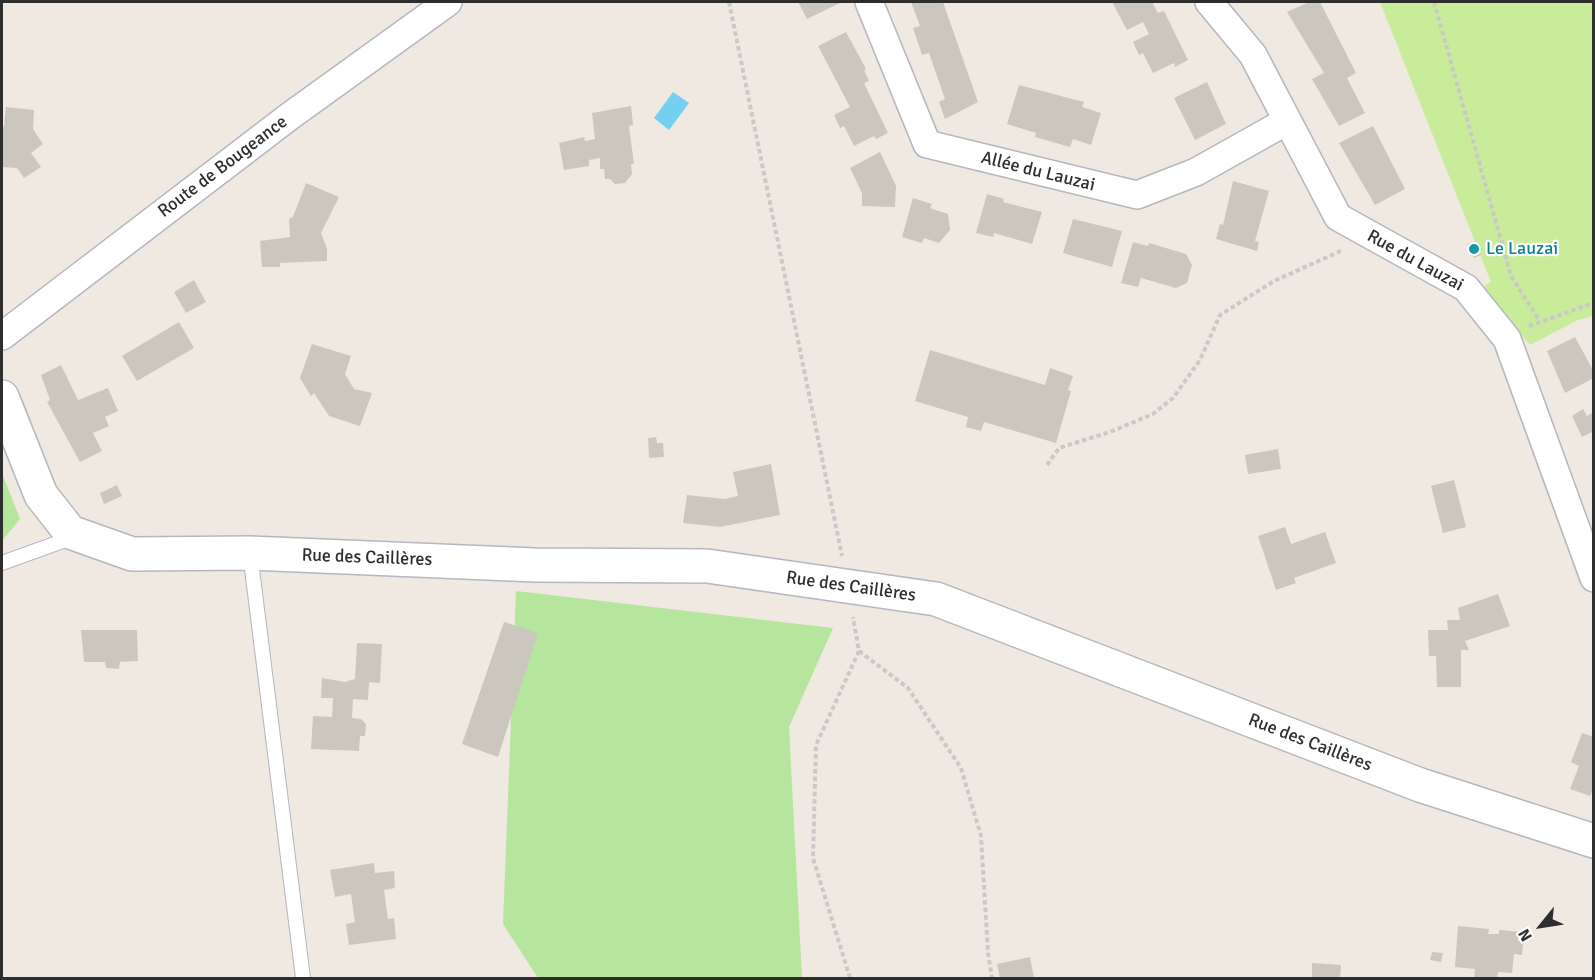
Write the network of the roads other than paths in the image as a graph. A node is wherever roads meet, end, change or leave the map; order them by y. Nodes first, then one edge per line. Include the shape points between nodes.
1 (448, 2) edge
2 (869, 2) edge
3 (1209, 2) edge
4 (1287, 121) junction
5 (2, 336) edge
6 (2, 397) edge
7 (70, 532) junction
8 (250, 553) junction
9 (2, 562) edge
10 (1593, 578) edge
11 (1593, 841) edge
12 (303, 978) edge

1 - 5 street, Route de Bougeance via 290,116
2 - 4 street, Allée du Lauzai via 927,144 1137,195 1196,172
3 - 4 street, Rue du Lauzai via 1253,55
4 - 10 street, Rue du Lauzai via 1338,218 1466,288 1507,339
6 - 7 street via 41,495
7 - 8 street, Rue des Caillères via 132,554
7 - 9 lane via 63,541
8 - 11 street, Rue des Caillères via 535,565 707,566 936,599 1420,785
8 - 12 lane

